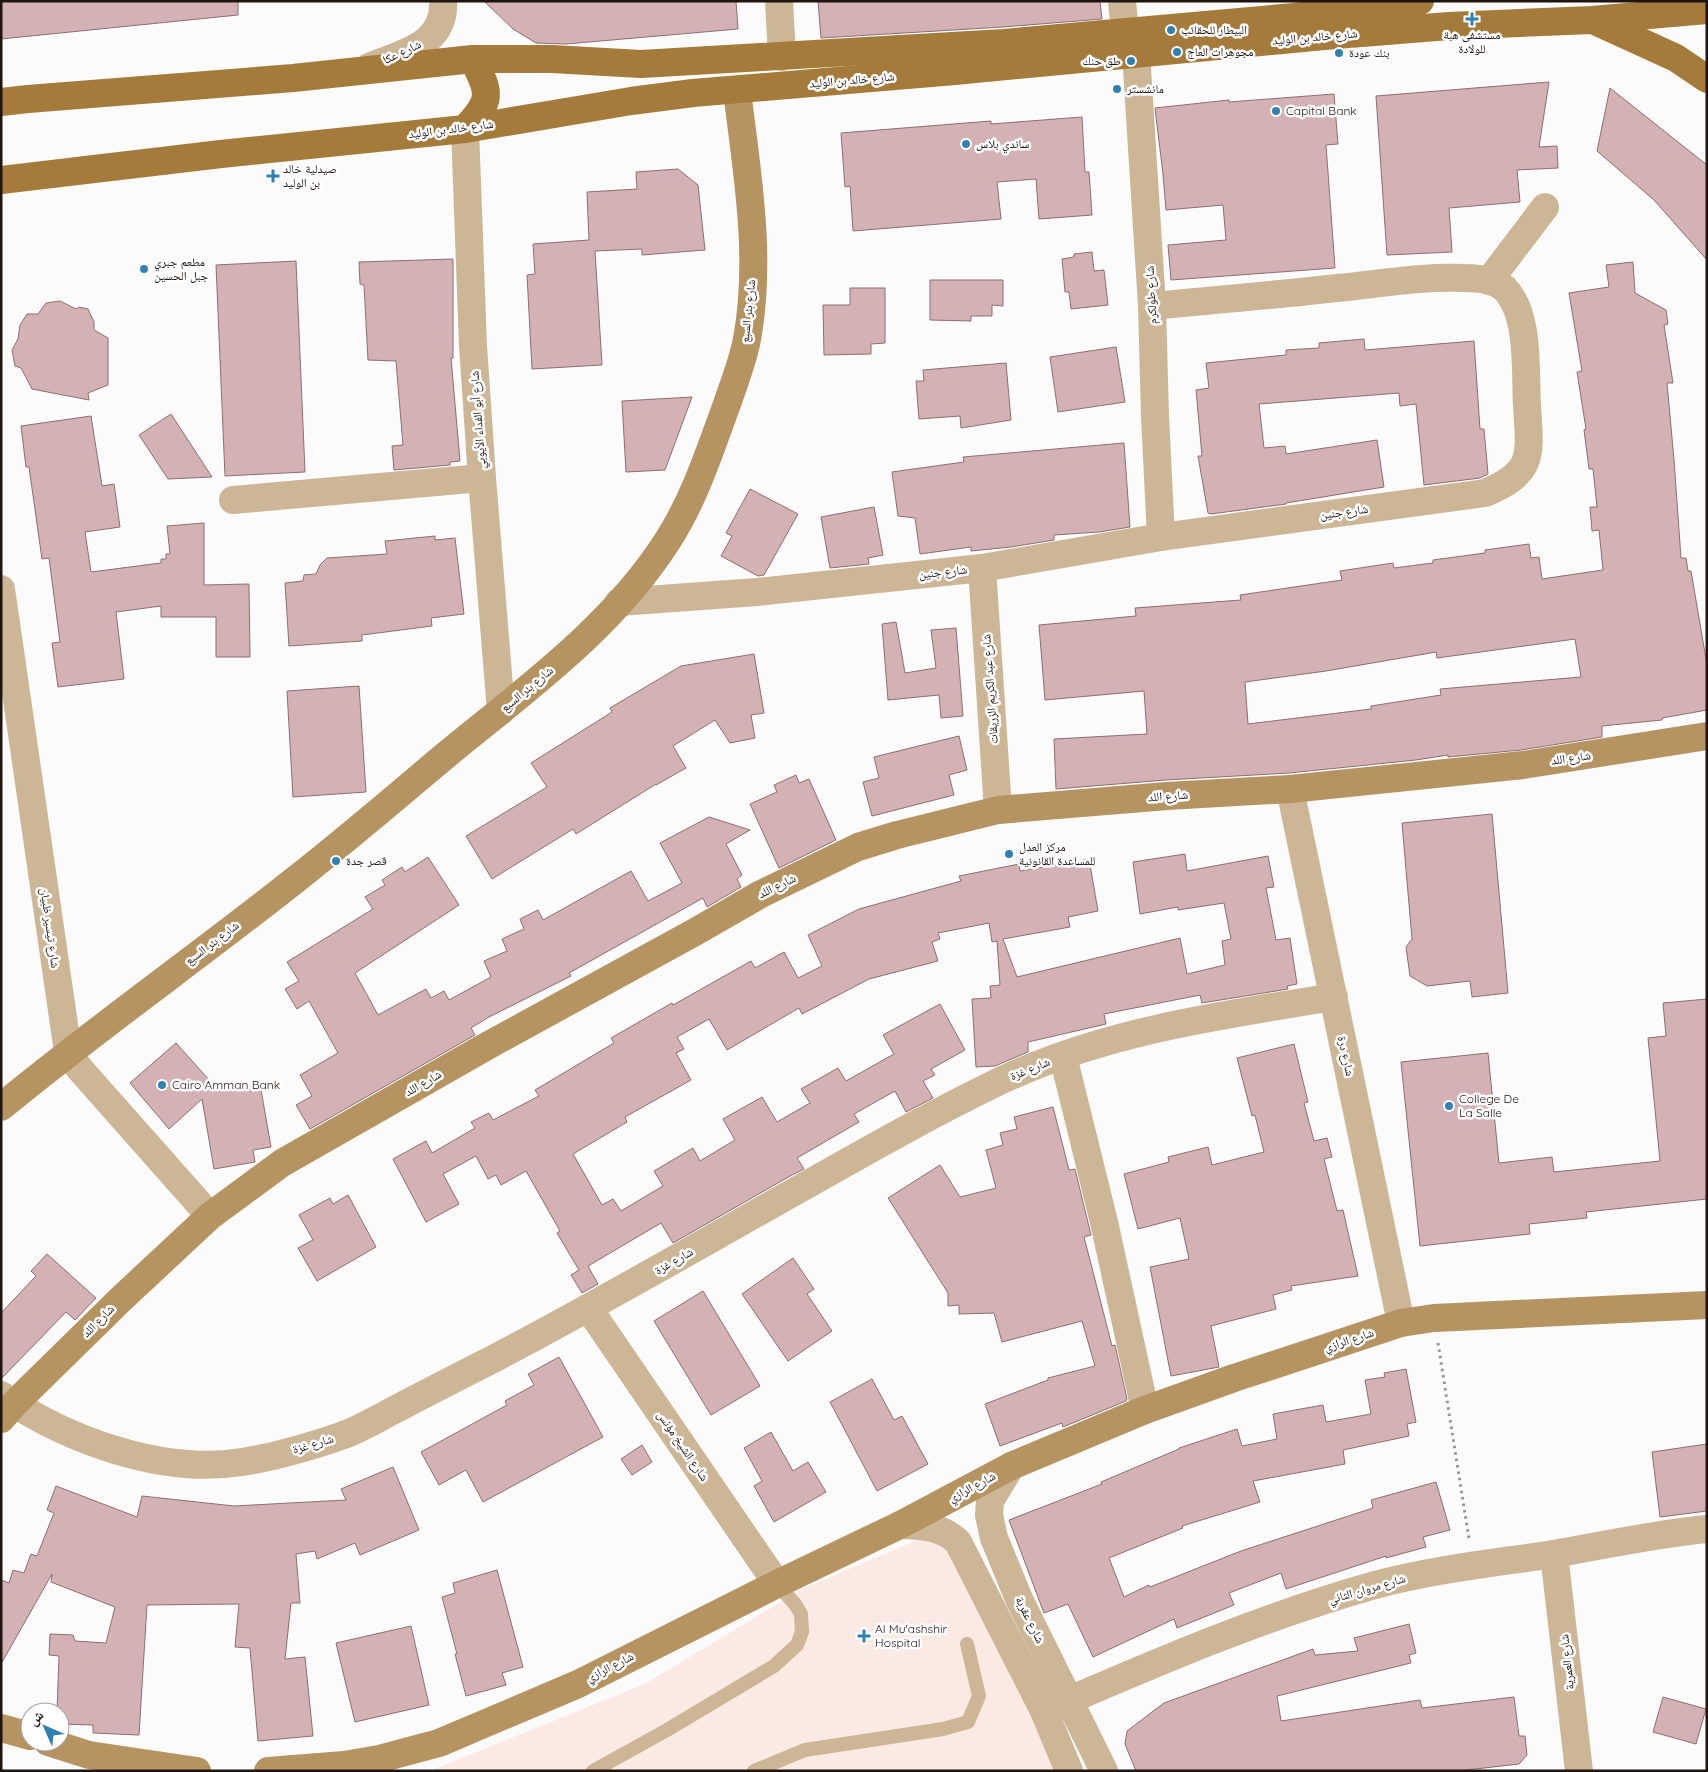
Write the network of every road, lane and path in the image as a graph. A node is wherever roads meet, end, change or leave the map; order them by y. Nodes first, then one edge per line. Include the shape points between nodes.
1 (443, 1) edge
2 (779, 1) edge
3 (1122, 1) edge
4 (1420, 1) edge
5 (1707, 10) edge
6 (1592, 20) junction
7 (1131, 43) junction
8 (782, 57) junction
9 (473, 59) junction
10 (364, 69) junction
11 (1707, 80) edge
12 (737, 91) junction
13 (1, 102) edge
14 (465, 129) junction
15 (1, 180) edge
16 (1545, 207) dead end
17 (1489, 281) junction
18 (1152, 306) junction
19 (482, 478) junction
20 (233, 500) dead end
21 (1161, 537) junction
22 (982, 568) junction
23 (1, 588) edge
24 (620, 602) junction
25 (8, 687) edge
26 (501, 711) junction
27 (1707, 736) edge
28 (1290, 789) junction
29 (998, 810) junction
30 (1334, 997) junction
31 (68, 1052) junction
32 (1063, 1056) junction
33 (1, 1107) edge
34 (210, 1216) junction
35 (1707, 1304) edge
36 (589, 1309) junction
37 (1434, 1318) junction
38 (1401, 1323) junction
39 (6, 1406) edge
40 (1145, 1410) junction
41 (1011, 1466) junction
42 (900, 1525) junction
43 (1707, 1529) edge
44 (1554, 1554) junction
45 (1473, 1564) junction
46 (777, 1584) junction
47 (967, 1644) dead end
48 (1069, 1700) junction
49 (1044, 1711) junction
50 (1, 1728) edge
51 (20, 1733) edge
52 (67, 1752) edge
53 (87, 1763) edge
54 (119, 1765) edge
55 (197, 1771) edge
56 (268, 1771) edge
57 (594, 1771) edge
58 (754, 1771) edge
59 (1069, 1771) edge
60 (1104, 1771) edge
61 (1579, 1771) edge

1 - 10 street, شارع عكا via 440,26 432,37 419,46
2 - 8 street
3 - 7 street, شارع طولكرم
4 - 7 main road, شارع خالد بن الوليد
5 - 6 main road, شارع خالد بن الوليد
6 - 7 main road, شارع خالد بن الوليد
6 - 11 main road via 1676,58
7 - 8 main road, شارع خالد بن الوليد via 1004,43
7 - 12 main road, شارع خالد بن الوليد via 955,71
7 - 18 street, شارع طولكرم
8 - 9 main road, شارع خالد بن الوليد via 641,64
9 - 10 main road, شارع خالد بن الوليد
9 - 14 main road via 487,93 479,114
10 - 13 main road, شارع خالد بن الوليد via 293,78
12 - 14 main road, شارع خالد بن الوليد via 631,101
12 - 24 street, شارع بئر السبع via 754,252 747,341 694,493 668,540
14 - 15 main road, شارع خالد بن الوليد
14 - 19 street, شارع أبو الفداء الأيوبي via 473,346
16 - 17 street
17 - 18 street, شارع جنين via 1465,278 1416,280
17 - 21 street, شارع جنين via 1503,288 1521,318 1529,434 1527,460 1518,474 1485,493
18 - 21 street, شارع طولكرم
19 - 20 street
19 - 26 street, شارع أبو الفداء الأيوبي
21 - 22 street, شارع جنين
22 - 24 street, شارع جنين via 757,592
22 - 29 street, شارع عبد الكريم الزريقات
23 - 25 street, شارع تيسير ظبيان
24 - 26 street, شارع بئر السبع via 567,655
25 - 31 street, شارع تيسير ظبيان
26 - 31 street, شارع بئر السبع via 295,880
27 - 28 street, شارع اللد via 1523,765
28 - 29 street, شارع اللد
28 - 30 street, شارع درة
29 - 34 street, شارع اللد via 897,834 858,847 761,894 282,1163
30 - 32 street, شارع غزة via 1214,1016 1131,1035
30 - 38 street, شارع درة
31 - 33 street, شارع بئر السبع
31 - 34 street, شارع تيسير ظبيان
32 - 36 street, شارع غزة via 1004,1079 927,1119
32 - 40 street
34 - 39 street, شارع اللد
35 - 37 street, شارع الرازي
36 - 39 street, شارع غزة via 342,1435 240,1462 202,1465 162,1462 116,1451
36 - 46 street, شارع الشيخ مؤنس
37 - 38 street, شارع الرازي
37 - 45 path
38 - 40 street, شارع الرازي
40 - 41 street, شارع الرازي
41 - 42 street, شارع الرازي
41 - 48 street, شارع عقربة via 990,1501 994,1538 1019,1599
42 - 46 street, شارع الرازي
42 - 49 street via 927,1526 949,1534 958,1542
43 - 44 street, شارع مروان الثاني
44 - 45 street, شارع مروان الثاني
44 - 61 street, شارع العمرية
45 - 48 street, شارع مروان الثاني via 1397,1580 1268,1618
46 - 56 street, شارع الرازي via 578,1684 439,1743 344,1765
46 - 57 lane via 801,1614 802,1632 797,1645 774,1666
47 - 58 lane via 979,1696 968,1722 943,1729 805,1750
48 - 49 street, شارع مروان الثاني
48 - 60 street, شارع عقربة
49 - 59 street
50 - 51 street
52 - 53 street
53 - 54 street
54 - 55 street

